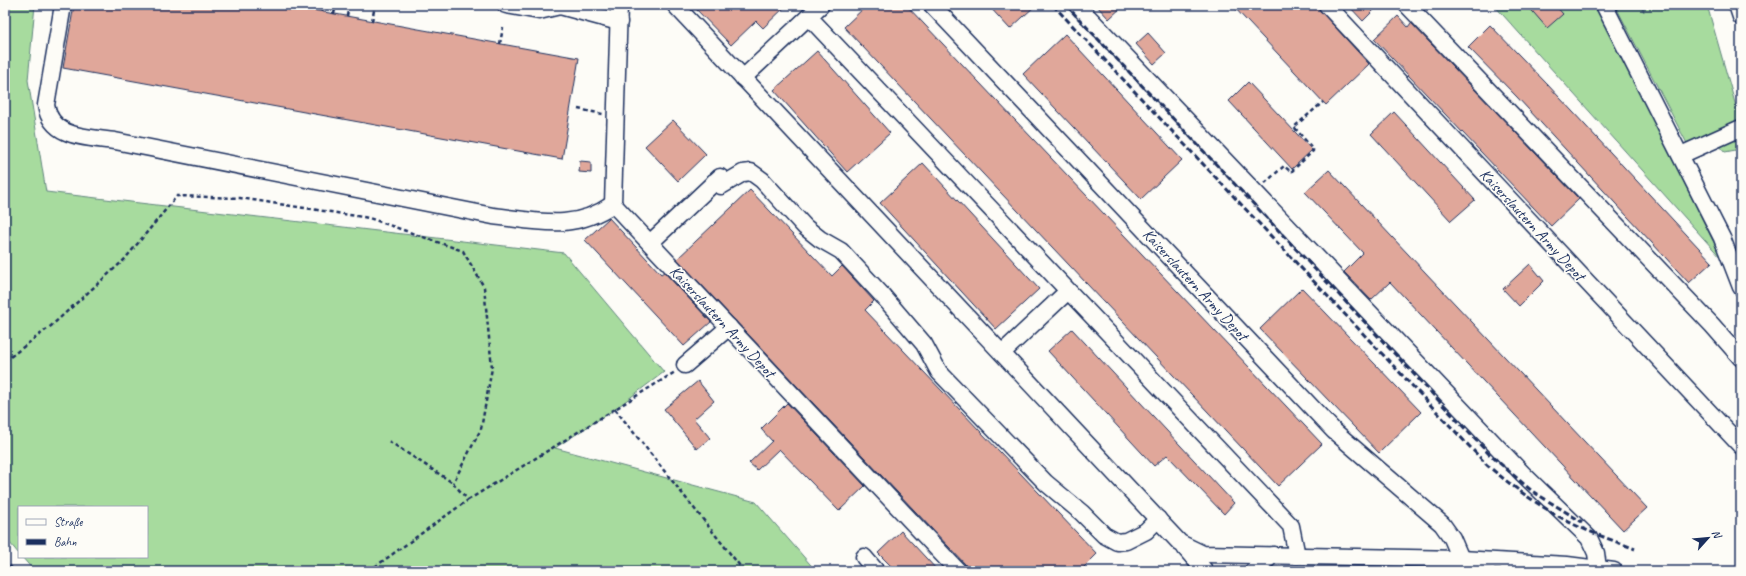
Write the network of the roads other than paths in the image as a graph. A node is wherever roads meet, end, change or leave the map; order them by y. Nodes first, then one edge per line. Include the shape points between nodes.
1 (63, 5) edge
2 (506, 5) edge
3 (619, 5) edge
4 (675, 5) edge
5 (821, 5) edge
6 (932, 5) edge
7 (1077, 5) edge
8 (1327, 5) edge
9 (1408, 5) edge
10 (1604, 5) edge
11 (1736, 5) edge
12 (808, 16) junction
13 (1741, 17) edge
14 (618, 22) junction
15 (743, 78) junction
16 (1741, 128) edge
17 (1681, 155) junction
18 (613, 204) junction
19 (650, 243) junction
20 (1741, 287) edge
21 (1068, 291) junction
22 (729, 327) junction
23 (1002, 353) junction
24 (1741, 358) edge
25 (685, 365) road end
26 (1740, 445) edge
27 (1158, 519) junction
28 (1180, 543) junction
29 (1273, 555) junction
30 (1297, 556) junction
31 (864, 557) dead end
32 (1461, 559) junction
33 (1598, 568) junction
34 (876, 571) edge
35 (958, 571) edge
36 (1205, 571) edge
37 (1253, 571) edge
38 (1614, 571) edge

1 - 18 lane via 46,97 47,111 55,125 65,132 493,216 568,222 594,216
2 - 14 lane via 539,11 560,6
3 - 14 lane
4 - 15 lane
5 - 12 lane
6 - 32 lane, Kaiserslautern Army Depot via 1334,431 1442,524 1452,538
7 - 33 lane via 1523,474 1589,538 1596,553
8 - 26 lane, Kaiserslautern Army Depot
9 - 24 lane
10 - 17 lane
11 - 13 lane
12 - 15 lane
12 - 21 lane
14 - 18 lane
15 - 23 lane
16 - 17 lane
17 - 20 lane via 1722,238
18 - 19 lane, Kaiserslautern Army Depot
19 - 22 lane, Kaiserslautern Army Depot
19 - 27 lane via 717,180 721,186 742,173 751,172 762,180 805,227 841,251 924,344 939,372 1046,483 1104,535 1117,542 1126,541 1146,531
21 - 23 lane
21 - 30 lane via 1291,526
22 - 25 lane
22 - 35 lane, Kaiserslautern Army Depot
23 - 27 lane
27 - 28 lane
28 - 29 lane via 1203,554
28 - 36 lane
29 - 30 lane
29 - 37 lane
30 - 32 lane
31 - 34 lane
32 - 33 lane
33 - 38 lane

